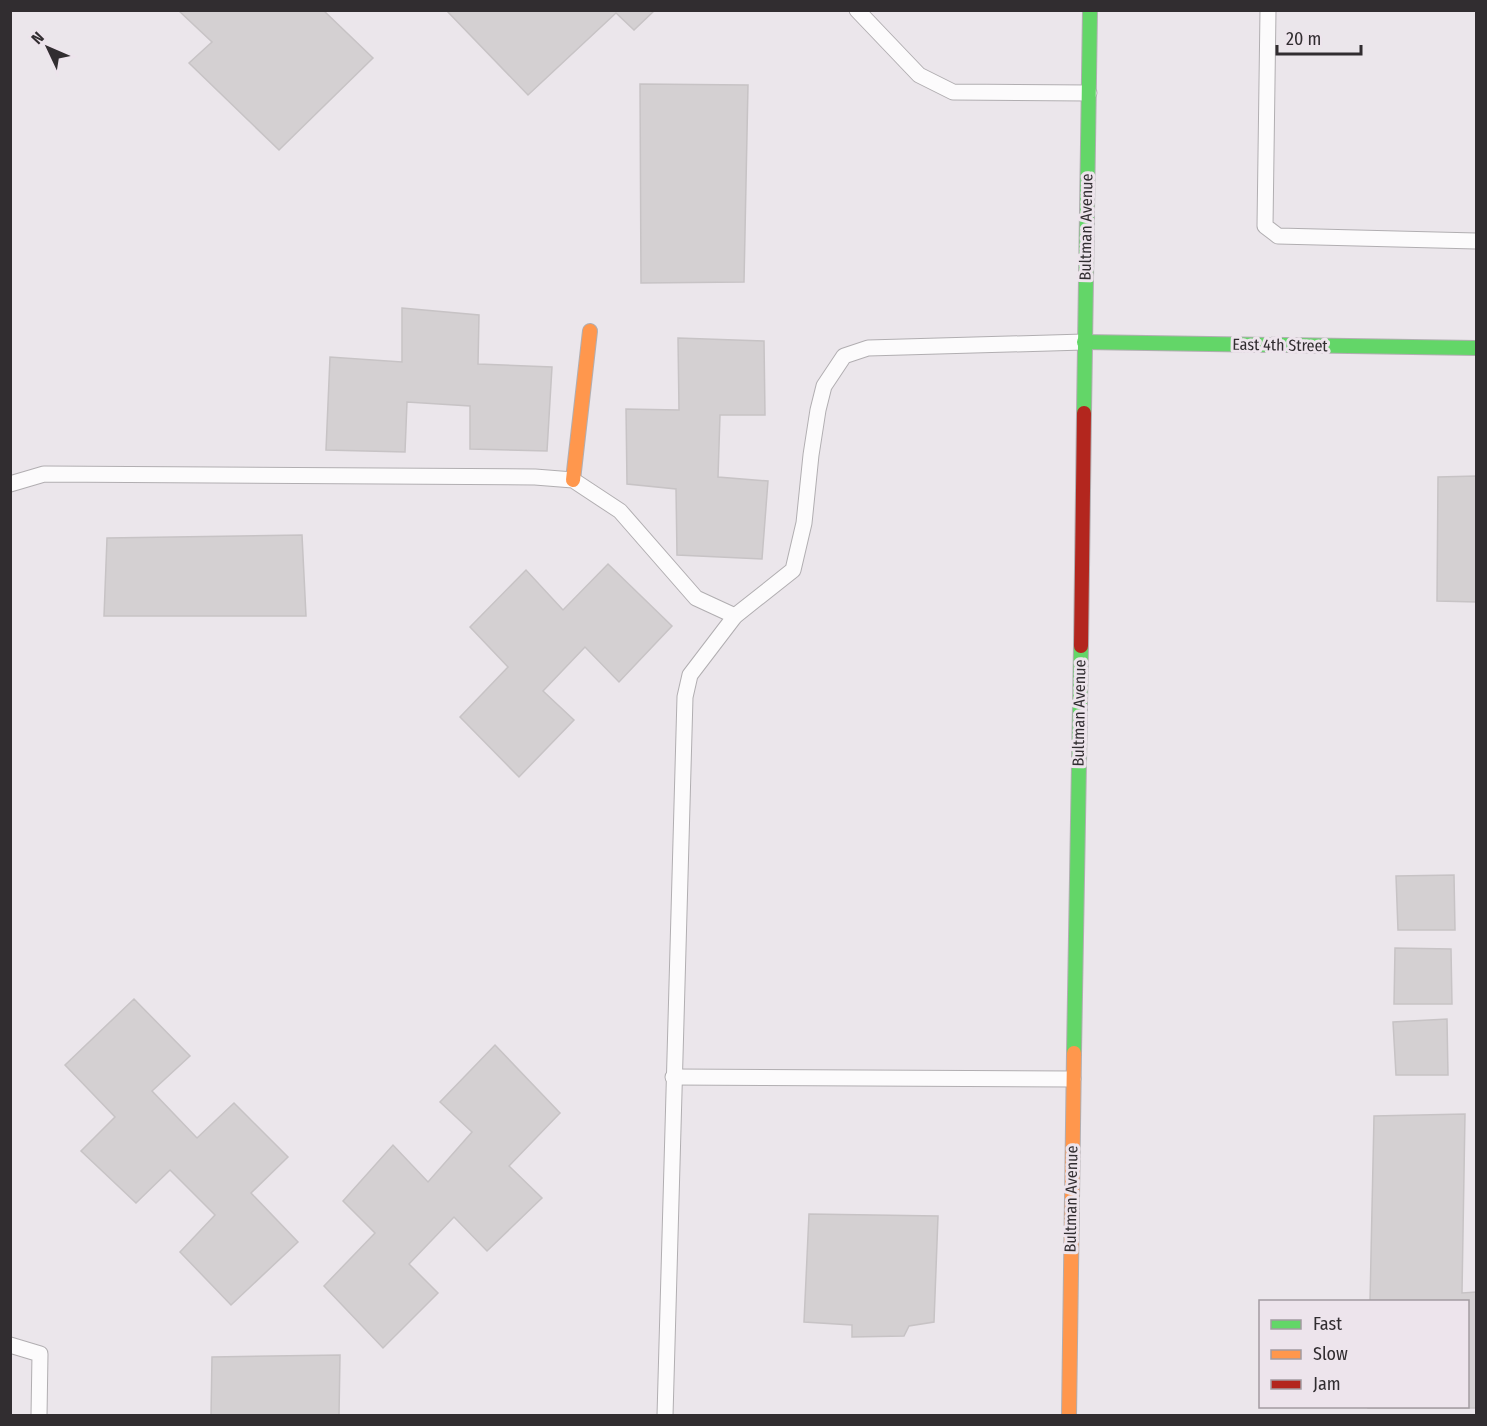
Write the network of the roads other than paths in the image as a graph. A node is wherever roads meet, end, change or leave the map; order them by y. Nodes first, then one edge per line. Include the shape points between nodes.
1 (857, 10) edge
2 (1090, 10) edge
3 (1268, 10) edge
4 (1089, 93) junction
5 (1476, 242) edge
6 (590, 331) dead end
7 (1084, 342) junction
8 (1476, 348) edge
9 (573, 480) junction
10 (10, 484) edge
11 (735, 616) junction
12 (673, 1077) junction
13 (1073, 1079) junction
14 (10, 1345) edge
15 (39, 1416) edge
16 (665, 1416) edge
17 (1068, 1416) edge

1 - 4 lane via 919,75 953,92
2 - 4 street, Bultman Avenue
3 - 5 lane via 1265,226 1278,236
4 - 7 street, Bultman Avenue
6 - 9 street
7 - 8 street, East 4th Street
7 - 11 lane via 868,348 844,356 824,386 818,410 804,523 793,570
7 - 13 street, Bultman Avenue
9 - 10 lane via 44,474
9 - 11 lane via 620,511 696,598
11 - 12 lane via 690,675 685,697
12 - 13 lane
12 - 16 lane
13 - 17 street, Bultman Avenue
14 - 15 lane via 40,1354

